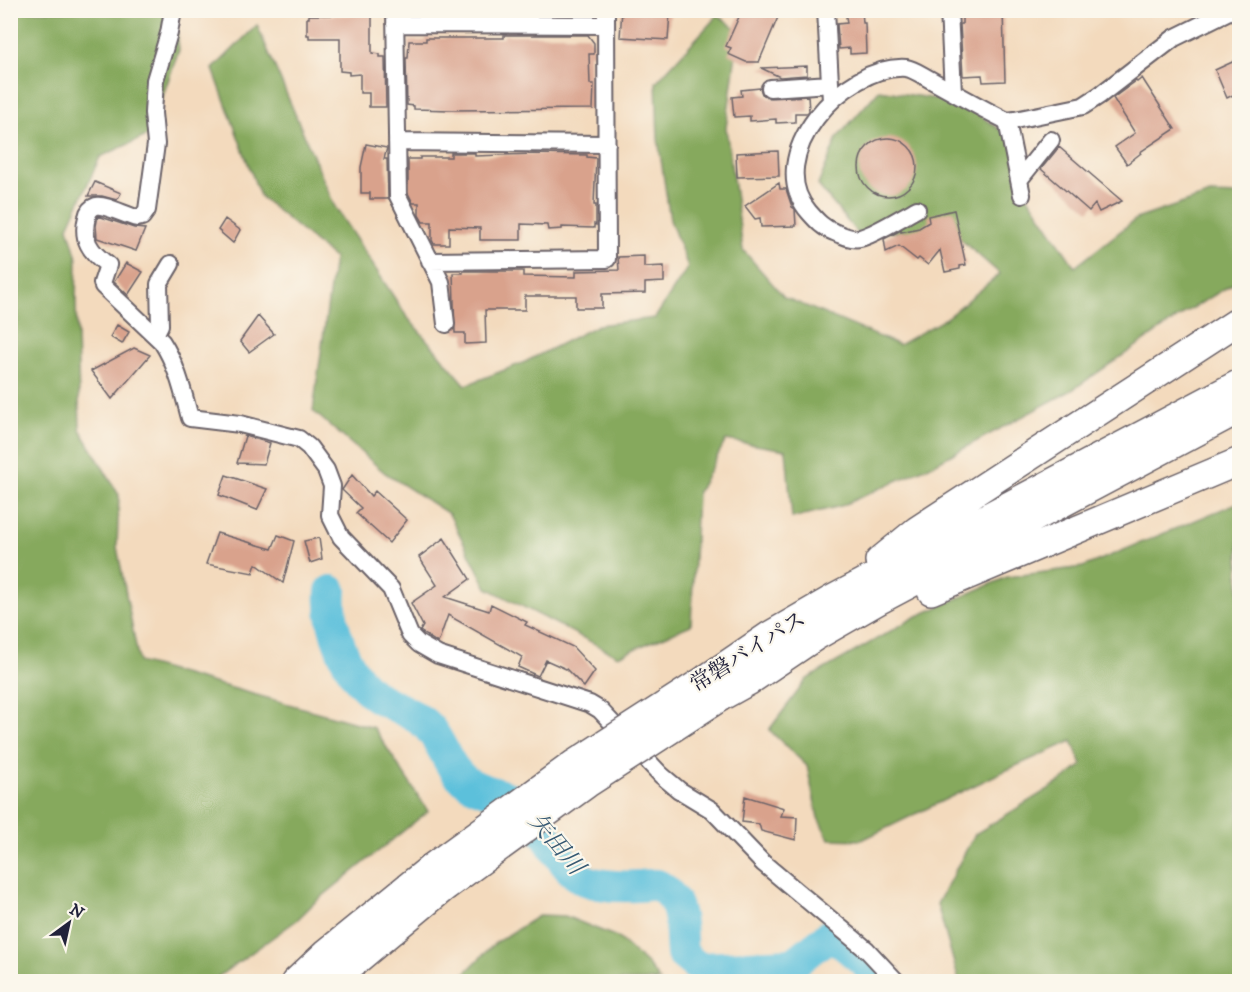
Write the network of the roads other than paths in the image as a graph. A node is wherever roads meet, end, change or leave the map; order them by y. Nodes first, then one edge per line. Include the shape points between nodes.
1 (173, 10) edge
2 (826, 10) edge
3 (949, 10) edge
4 (1231, 10) edge
5 (395, 17) edge
6 (606, 18) edge
7 (770, 88) dead end
8 (953, 92) junction
9 (830, 93) junction
10 (1007, 121) junction
11 (1051, 140) dead end
12 (397, 142) junction
13 (606, 144) junction
14 (917, 210) dead end
15 (430, 261) junction
16 (171, 264) dead end
17 (1239, 320) edge
18 (446, 324) dead end
19 (155, 335) junction
20 (1239, 383) edge
21 (1239, 409) edge
22 (1239, 461) edge
23 (834, 598) junction
24 (748, 682) junction
25 (714, 687) junction
26 (335, 971) edge
27 (293, 981) edge
28 (897, 981) edge

1 - 19 street via 155,80 156,144 145,215 137,218 97,206 89,211 84,231 88,247 108,265 103,286
2 - 9 street
3 - 8 street
4 - 10 street via 1174,38 1083,106
5 - 6 street
5 - 12 street
6 - 13 street
7 - 9 street
8 - 9 street via 909,68 874,73 844,90
8 - 10 street
9 - 14 street via 812,123 795,168 803,205 824,228 858,239
10 - 11 street via 1020,188
12 - 13 street
12 - 15 street via 398,196
13 - 15 street via 607,259
15 - 18 street via 441,282
16 - 19 street via 159,284 160,325
17 - 23 highway via 917,530
19 - 28 street via 175,366 190,418 240,424 299,440 316,455 332,486 330,515 334,526 392,589 406,627 419,644 438,655 590,704 600,711 661,775 712,810 757,858 867,950
20 - 23 highway, 常磐バイパス
21 - 24 highway, 常磐バイパス via 878,601
22 - 24 highway via 940,586 820,652
23 - 25 highway, 常磐バイパス via 771,635
24 - 25 highway, 常磐バイパス
25 - 26 highway, 常磐バイパス, bridge via 575,763 438,877
26 - 27 highway, 常磐バイパス

